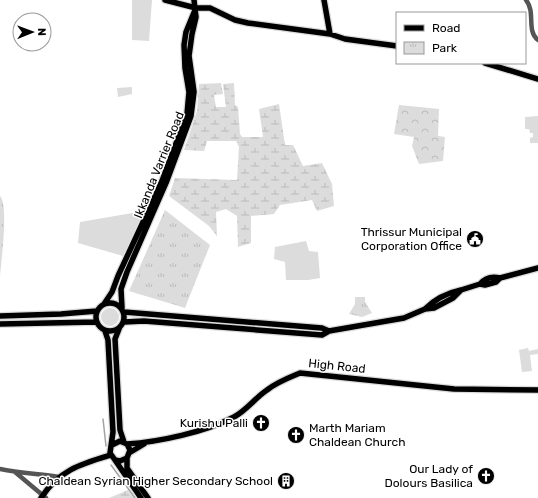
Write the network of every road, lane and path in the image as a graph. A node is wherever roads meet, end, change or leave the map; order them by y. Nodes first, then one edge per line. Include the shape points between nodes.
1 (165, 0) edge
2 (194, 0) edge
3 (324, 0) edge
4 (526, 0) edge
5 (196, 8) junction
6 (330, 34) junction
7 (538, 40) edge
8 (396, 46) edge
9 (488, 64) edge
10 (538, 79) edge
11 (538, 268) edge
12 (461, 290) junction
13 (104, 304) junction
14 (425, 309) junction
15 (123, 310) junction
16 (97, 311) junction
17 (0, 316) edge
18 (97, 322) junction
19 (124, 322) junction
20 (0, 324) edge
21 (119, 329) junction
22 (105, 331) junction
23 (330, 332) junction
24 (538, 390) edge
25 (125, 443) junction
26 (146, 443) junction
27 (112, 445) junction
28 (128, 455) junction
29 (113, 457) junction
30 (0, 469) edge
31 (15, 472) junction
32 (59, 476) junction
33 (44, 497) edge
34 (141, 498) edge
35 (148, 498) edge

1 - 5 main road
2 - 5 main road
3 - 6 main road
4 - 7 street via 530,6 533,37
5 - 6 main road via 210,8 248,23
5 - 13 main road, Ikkanda Varrier Road via 186,32 184,45 189,92 187,114 162,181 112,292
5 - 15 main road, Ikkanda Varrier Road via 196,22 189,56 194,92 191,116 166,183 126,272 121,289
6 - 8 main road via 345,39
9 - 10 main road
11 - 12 main road via 500,278 486,285 480,284
12 - 14 main road via 450,292
12 - 14 main road via 442,304
13 - 15 main road via 114,303
13 - 16 main road
14 - 23 main road via 404,318
15 - 19 main road
15 - 23 main road via 315,328
16 - 17 main road
16 - 18 main road
18 - 20 main road
18 - 22 main road
19 - 21 main road
19 - 23 main road via 144,321 322,335
21 - 22 main road
21 - 25 main road via 115,339 120,430
22 - 27 main road via 108,340
24 - 26 main road, High Road via 454,389 300,373 266,390 239,414 212,426
25 - 26 main road, High Road
25 - 27 main road via 117,442
25 - 28 main road
26 - 28 main road
27 - 29 main road
28 - 29 main road via 120,461
28 - 35 main road via 127,468
29 - 32 main road via 77,466
29 - 34 main road
30 - 31 street
31 - 32 street
31 - 33 street
32 - 33 main road

